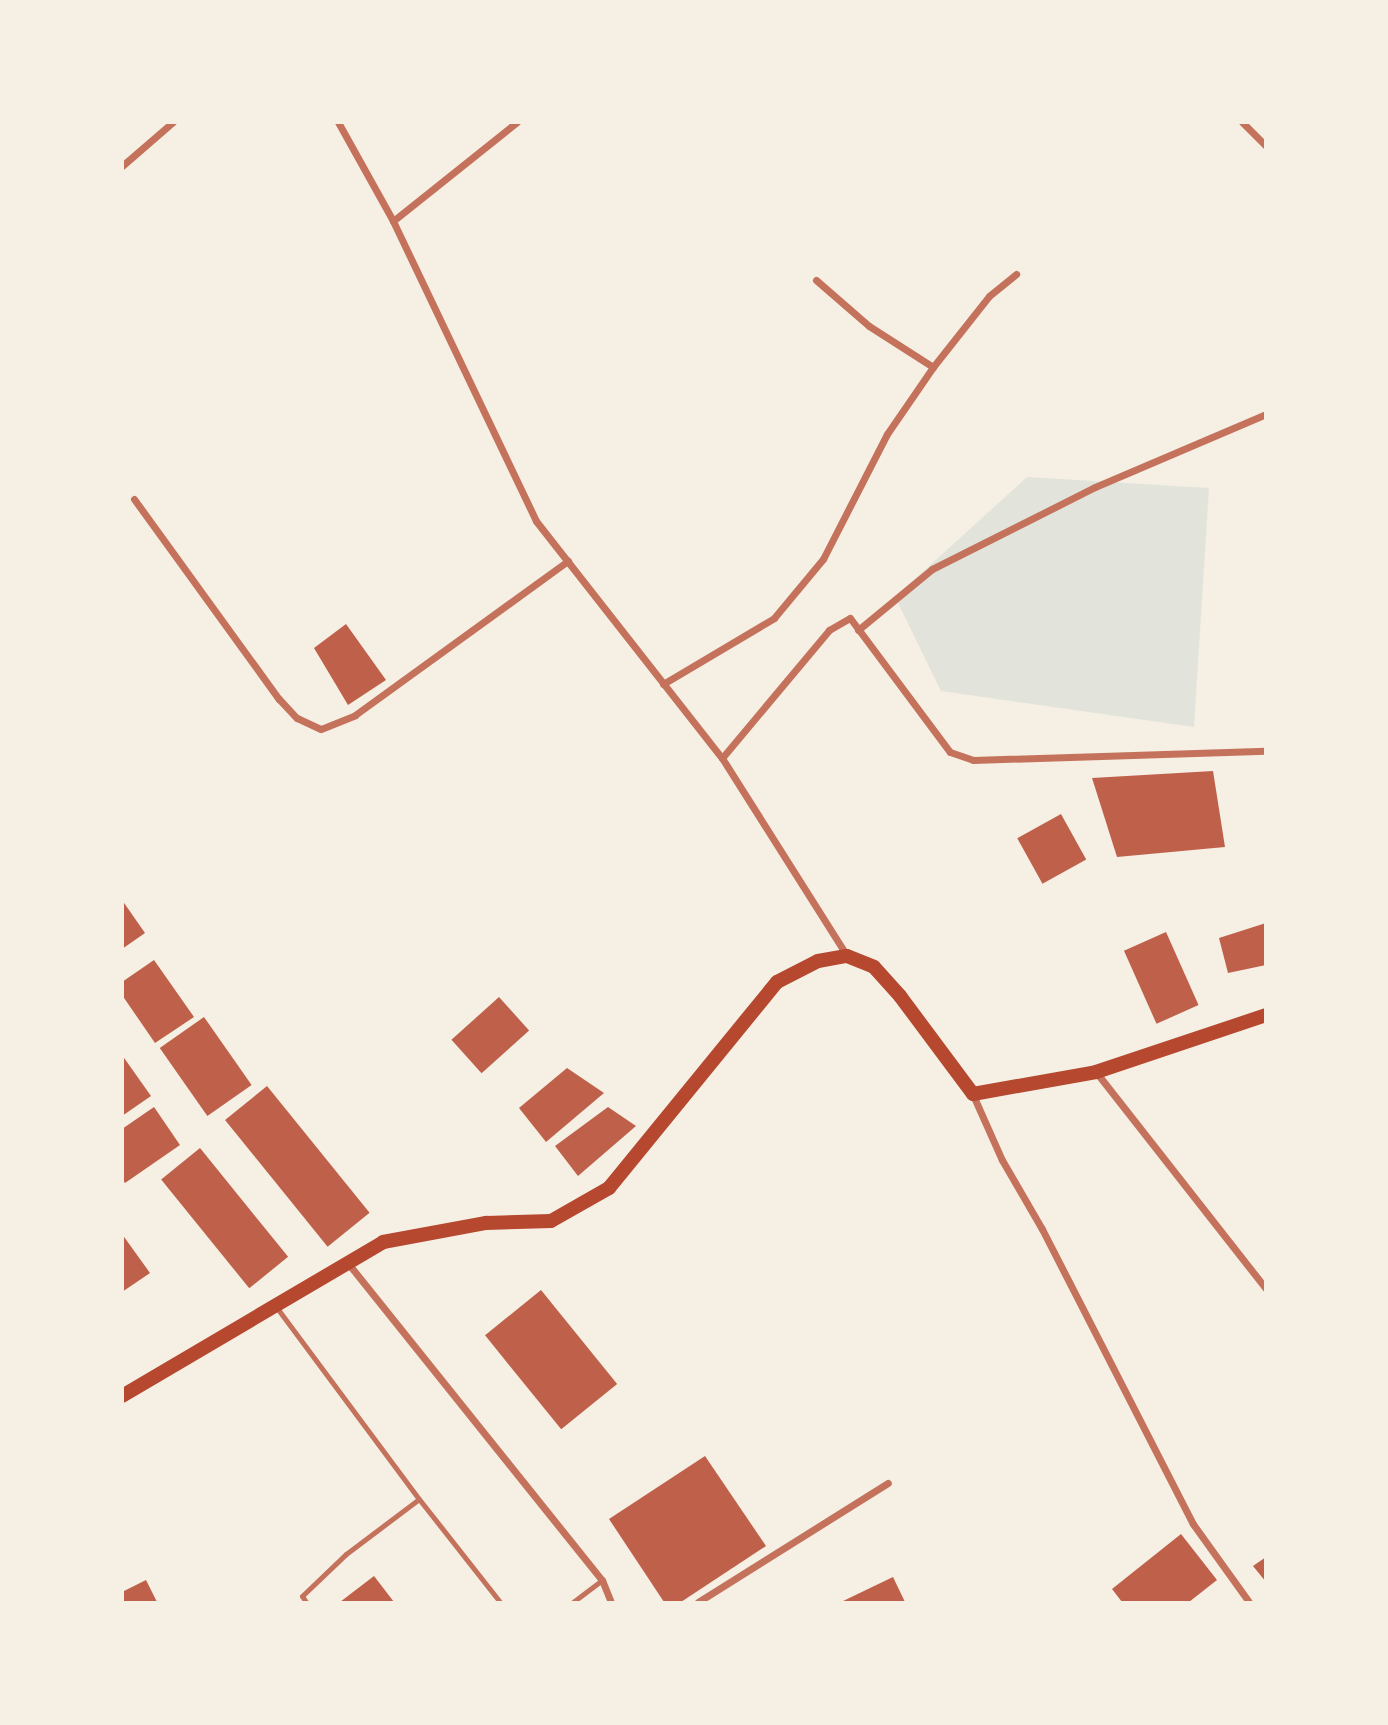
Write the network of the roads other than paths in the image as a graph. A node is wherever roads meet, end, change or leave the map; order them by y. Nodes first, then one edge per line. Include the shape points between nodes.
1 (173, 122) edge
2 (338, 122) edge
3 (517, 122) edge
4 (1242, 122) edge
5 (1265, 146) edge
6 (122, 166) edge
7 (393, 221) junction
8 (1016, 274) dead end
9 (816, 280) dead end
10 (933, 367) junction
11 (1265, 414) edge
12 (134, 499) dead end
13 (568, 561) junction
14 (858, 630) junction
15 (663, 684) junction
16 (1265, 751) edge
17 (722, 758) junction
18 (847, 956) junction
19 (1265, 1014) edge
20 (1096, 1072) junction
21 (973, 1094) junction
22 (346, 1262) junction
23 (1265, 1289) edge
24 (275, 1305) junction
25 (122, 1396) edge
26 (888, 1483) dead end
27 (419, 1499) junction
28 (602, 1580) junction
29 (306, 1602) edge
30 (500, 1602) edge
31 (573, 1602) edge
32 (611, 1602) edge
33 (698, 1602) edge
34 (1248, 1602) edge

1 - 6 street
2 - 7 street
3 - 7 street
4 - 5 street
7 - 13 street via 536,521
8 - 10 street via 989,296
9 - 10 street via 869,326
10 - 15 street via 887,434 824,559 774,618
11 - 14 street via 1095,487 932,569
12 - 13 street via 279,699 297,718 321,729 355,715
13 - 15 street
14 - 16 street via 950,751 973,760
14 - 17 street via 849,618 829,630
15 - 17 street
17 - 18 street
18 - 21 main road via 874,967
18 - 22 main road via 818,961 777,982 609,1188 551,1221 486,1223 383,1242
19 - 20 main road
20 - 21 main road
20 - 23 street
21 - 34 street via 1002,1160 1193,1524
22 - 24 main road
22 - 28 street
24 - 25 main road
24 - 27 lane
26 - 33 street
27 - 29 lane via 346,1554 302,1596
27 - 30 lane
28 - 31 lane
28 - 32 street

